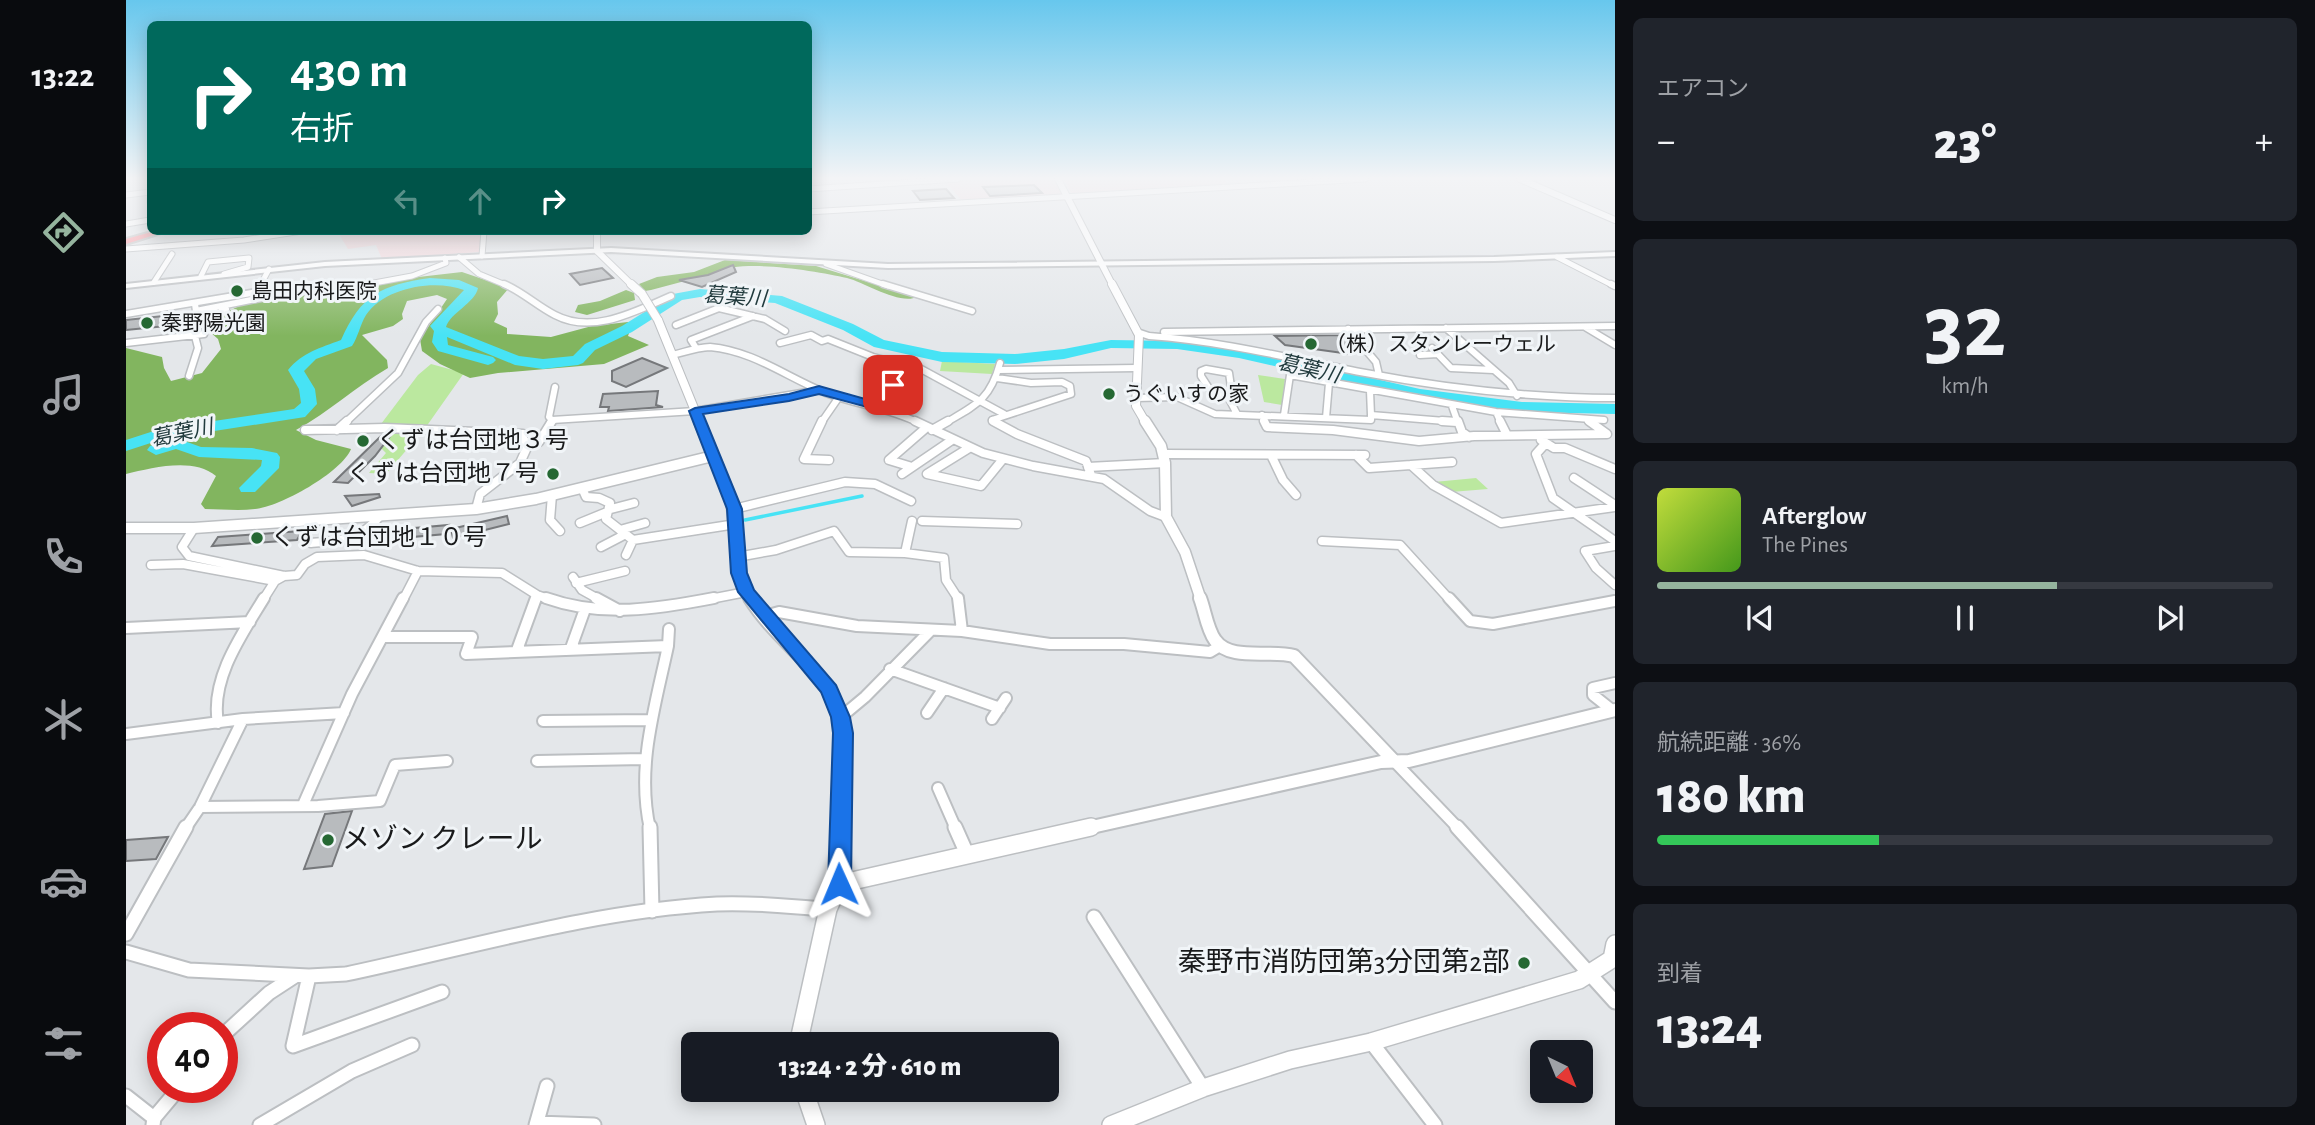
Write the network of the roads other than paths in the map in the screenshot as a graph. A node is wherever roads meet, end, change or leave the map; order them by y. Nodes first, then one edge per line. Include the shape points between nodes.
1 (1086, 232) edge
2 (150, 235) edge
3 (280, 235) edge
4 (300, 235) edge
5 (484, 235) edge
6 (597, 235) edge
7 (274, 236) junction
8 (126, 242) edge
9 (301, 242) dead end
10 (275, 245) dead end
11 (126, 249) edge
12 (597, 251) junction
13 (172, 254) dead end
14 (1615, 254) edge
15 (482, 256) junction
16 (459, 257) junction
17 (1557, 257) junction
18 (445, 258) junction
19 (1103, 262) junction
20 (826, 264) junction
21 (269, 269) junction
22 (225, 274) junction
23 (201, 276) junction
24 (1615, 277) edge
25 (1597, 278) junction
26 (154, 282) junction
27 (126, 286) edge
28 (1615, 286) edge
29 (256, 295) junction
30 (671, 296) dead end
31 (195, 304) junction
32 (233, 304) junction
33 (438, 309) dead end
34 (972, 311) dead end
35 (126, 314) edge
36 (753, 316) junction
37 (676, 325) dead end
38 (1584, 326) junction
39 (1615, 326) edge
40 (1446, 328) junction
41 (1348, 329) junction
42 (785, 331) dead end
43 (1138, 334) junction
44 (195, 336) junction
45 (126, 343) edge
46 (780, 343) dead end
47 (1615, 345) edge
48 (696, 348) junction
49 (1432, 348) dead end
50 (1369, 352) junction
51 (1377, 353) dead end
52 (1438, 354) junction
53 (673, 355) junction
54 (1420, 355) dead end
55 (894, 362) junction
56 (1136, 368) junction
57 (999, 370) junction
58 (1493, 370) junction
59 (1379, 375) junction
60 (189, 376) dead end
61 (1329, 383) junction
62 (555, 387) dead end
63 (819, 390) junction
64 (1370, 391) junction
65 (1517, 396) junction
66 (839, 397) junction
67 (1228, 397) junction
68 (1136, 398) junction
69 (1615, 398) edge
70 (983, 401) junction
71 (867, 403) junction
72 (1452, 405) junction
73 (695, 411) junction
74 (1496, 412) junction
75 (1004, 414) junction
76 (1237, 414) junction
77 (1262, 415) junction
78 (1284, 415) junction
79 (1371, 415) junction
80 (1314, 417) junction
81 (1326, 418) junction
82 (1586, 419) junction
83 (552, 420) junction
84 (1604, 420) dead end
85 (1457, 422) junction
86 (305, 429) dead end
87 (929, 429) junction
88 (1323, 429) junction
89 (337, 430) junction
90 (1535, 434) junction
91 (1507, 435) junction
92 (1469, 437) junction
93 (953, 440) junction
94 (529, 443) junction
95 (1545, 444) junction
96 (969, 448) junction
97 (1270, 455) junction
98 (713, 456) junction
99 (1165, 458) junction
100 (1003, 459) junction
101 (829, 460) dead end
102 (1452, 462) dead end
103 (1411, 465) junction
104 (912, 467) junction
105 (1615, 469) edge
106 (1089, 471) junction
107 (902, 474) dead end
108 (1574, 478) dead end
109 (582, 488) junction
110 (1303, 488) dead end
111 (552, 495) junction
112 (911, 501) dead end
113 (634, 503) dead end
114 (1615, 506) edge
115 (476, 509) junction
116 (734, 509) junction
117 (609, 510) junction
118 (1575, 513) junction
119 (380, 516) junction
120 (1166, 517) junction
121 (580, 523) dead end
122 (645, 523) dead end
123 (736, 524) junction
124 (1017, 524) dead end
125 (126, 527) edge
126 (194, 528) junction
127 (560, 531) dead end
128 (622, 532) junction
129 (633, 540) junction
130 (1322, 541) dead end
131 (311, 543) dead end
132 (1615, 544) edge
133 (601, 547) dead end
134 (905, 553) junction
135 (626, 555) dead end
136 (737, 556) junction
137 (151, 565) dead end
138 (418, 571) junction
139 (625, 571) dead end
140 (279, 578) junction
141 (1615, 585) edge
142 (746, 592) junction
143 (537, 594) junction
144 (1615, 601) edge
145 (585, 609) junction
146 (620, 611) junction
147 (765, 616) junction
148 (250, 622) junction
149 (126, 628) edge
150 (669, 629) dead end
151 (930, 631) junction
152 (962, 631) junction
153 (384, 637) junction
154 (668, 646) junction
155 (1220, 646) junction
156 (571, 648) junction
157 (517, 650) junction
158 (890, 669) junction
159 (1615, 683) edge
160 (944, 688) junction
161 (1614, 710) edge
162 (344, 713) junction
163 (927, 713) dead end
164 (841, 717) junction
165 (243, 719) junction
166 (992, 719) dead end
167 (652, 720) junction
168 (543, 721) dead end
169 (218, 723) junction
170 (126, 734) edge
171 (644, 759) junction
172 (1392, 760) junction
173 (447, 761) dead end
174 (537, 761) dead end
175 (938, 788) dead end
176 (303, 805) junction
177 (200, 807) junction
178 (967, 855) junction
179 (839, 884) junction
180 (828, 909) junction
181 (652, 911) junction
182 (1094, 917) dead end
183 (126, 934) edge
184 (1615, 944) edge
185 (126, 952) edge
186 (1590, 974) junction
187 (303, 976) junction
188 (442, 992) dead end
189 (1615, 1002) edge
190 (238, 1021) edge
191 (801, 1032) edge
192 (1371, 1042) junction
193 (412, 1045) dead end
194 (547, 1086) dead end
195 (1203, 1088) junction
196 (126, 1096) edge
197 (808, 1102) edge
198 (168, 1103) edge
199 (154, 1122) edge
200 (536, 1124) edge
201 (260, 1125) edge
202 (594, 1125) edge
203 (816, 1125) edge
204 (1111, 1125) edge
205 (1435, 1125) edge

1 - 19 street
2 - 8 highway
3 - 7 street
4 - 9 street
5 - 15 street
6 - 12 street
7 - 10 street
7 - 11 street
12 - 15 main road
12 - 20 main road
12 - 53 street, bridge via 642,294
13 - 26 street
14 - 17 main road
15 - 16 main road
16 - 18 main road
16 - 30 street via 475,274 513,288 562,318 577,321 602,322
17 - 19 main road
17 - 25 street
18 - 21 main road
18 - 29 street via 446,263 413,274 337,288
19 - 20 main road
19 - 43 street
20 - 34 street
21 - 22 main road
21 - 29 street
22 - 23 main road
22 - 23 street via 248,267 249,258 208,262
23 - 26 main road
24 - 25 street
25 - 28 street
26 - 27 main road
29 - 31 street
29 - 32 street
31 - 32 street via 196,311
31 - 35 street
32 - 44 street via 213,315 204,325 204,334
33 - 89 street via 398,373
36 - 37 street via 719,308
36 - 42 street
36 - 48 street via 691,340
38 - 39 street
38 - 40 street
38 - 47 street
40 - 41 street
40 - 58 street
41 - 43 street
41 - 50 street
43 - 56 street
43 - 59 street via 1255,348
44 - 45 street
44 - 60 street via 198,348
46 - 55 street via 811,335
48 - 53 street
48 - 63 street via 718,348 767,362
49 - 52 street
50 - 51 street
50 - 59 street
52 - 54 street
52 - 58 street via 1451,368
53 - 73 street
55 - 70 street via 921,369
55 - 71 street via 870,376 893,385
56 - 57 street
56 - 68 street
57 - 70 street
57 - 75 street via 1031,383 1062,382 1072,390
58 - 65 street
59 - 65 street
61 - 64 street
61 - 78 street via 1290,375
61 - 81 street
62 - 83 street
63 - 66 street
63 - 73 street
64 - 72 street
64 - 79 street
65 - 69 street
66 - 71 street
66 - 101 street via 804,460
67 - 67 street via 1232,394 1229,373 1201,371 1212,393
67 - 76 street
68 - 76 street via 1177,397 1214,414
68 - 99 street via 1139,415
70 - 75 street
70 - 87 street
71 - 87 street
72 - 74 street
72 - 85 street
73 - 83 street
73 - 98 street
74 - 82 street
74 - 91 street
75 - 106 street via 992,420 1086,461
76 - 77 street
77 - 78 street
77 - 88 street via 1267,427
78 - 80 street
79 - 81 street via 1371,420
79 - 85 street
80 - 81 street
80 - 88 street
82 - 84 street
82 - 90 street via 1607,434
83 - 94 street via 539,442
85 - 92 street
86 - 89 street
87 - 93 street
87 - 104 street via 889,460
88 - 92 street via 1421,442
89 - 94 street via 523,434 523,442
90 - 91 street
90 - 95 street
91 - 92 street
93 - 96 street
93 - 104 street
94 - 115 street via 520,463 484,489
95 - 105 street
95 - 118 street via 1536,454 1553,498
96 - 100 street
96 - 100 street via 927,474 981,486
97 - 99 street
97 - 103 street via 1361,455 1369,468
97 - 110 street via 1294,492
98 - 109 street
98 - 116 street
99 - 106 street
99 - 120 street
100 - 106 street
102 - 103 street
103 - 118 street via 1433,485 1502,523
104 - 107 street
106 - 120 street
108 - 114 street
109 - 111 street
109 - 117 street via 586,497 606,500
111 - 115 street
111 - 127 street via 550,520
112 - 116 street via 875,484 845,482
113 - 117 street
114 - 118 street
115 - 119 street
116 - 123 street
117 - 121 street
117 - 128 street via 606,519
118 - 132 street
119 - 126 street
119 - 131 street via 358,537
120 - 155 street via 1185,552
122 - 128 street
123 - 129 street
123 - 136 street
124 - 134 street via 917,521
125 - 126 street
126 - 140 street via 182,547 189,556
128 - 129 street
128 - 133 street
129 - 135 street
130 - 144 street via 1400,545 1470,621 1493,624
132 - 141 street via 1586,551
134 - 136 street via 849,552 834,531 776,550
134 - 152 street via 944,558 946,580 958,597
136 - 142 street
137 - 140 street via 183,564
138 - 140 street via 353,555 317,557 297,575
138 - 143 street via 502,573
138 - 153 street
139 - 146 street via 614,577 575,580 586,595
140 - 148 street
142 - 146 street
142 - 147 street
143 - 145 street
143 - 157 street
145 - 146 street
145 - 156 street
147 - 151 street via 779,612 857,626
147 - 164 street via 820,676
148 - 149 street
148 - 169 street via 221,683 215,716
150 - 154 street
151 - 152 street
151 - 158 street
152 - 155 street via 1050,644 1124,644 1210,652
153 - 157 street via 472,637 466,654
153 - 162 street
154 - 156 street
154 - 167 street
155 - 172 street via 1294,656
156 - 157 street
158 - 160 street
158 - 164 street
159 - 161 street via 1593,688 1593,695
160 - 163 street
160 - 166 street via 1003,703
161 - 172 street via 1409,761
162 - 165 street
162 - 176 street
164 - 179 street
165 - 169 street
165 - 177 street
167 - 168 street
167 - 171 street
169 - 170 street
171 - 174 street
171 - 181 street
172 - 178 street
172 - 186 street
173 - 176 street via 395,765 380,801
175 - 178 street
176 - 177 street
177 - 183 street
178 - 179 street
179 - 180 street
180 - 181 street via 717,904
180 - 191 street
181 - 187 street via 346,974
182 - 195 street
184 - 186 street via 1612,959
185 - 187 street via 188,970
186 - 189 street
186 - 192 street
187 - 188 street via 293,1046
187 - 190 street via 269,993
192 - 195 street via 1290,1060
192 - 205 street
193 - 201 street via 352,1071
194 - 200 street
195 - 204 street
196 - 199 street
197 - 203 street
198 - 199 street
200 - 202 street

